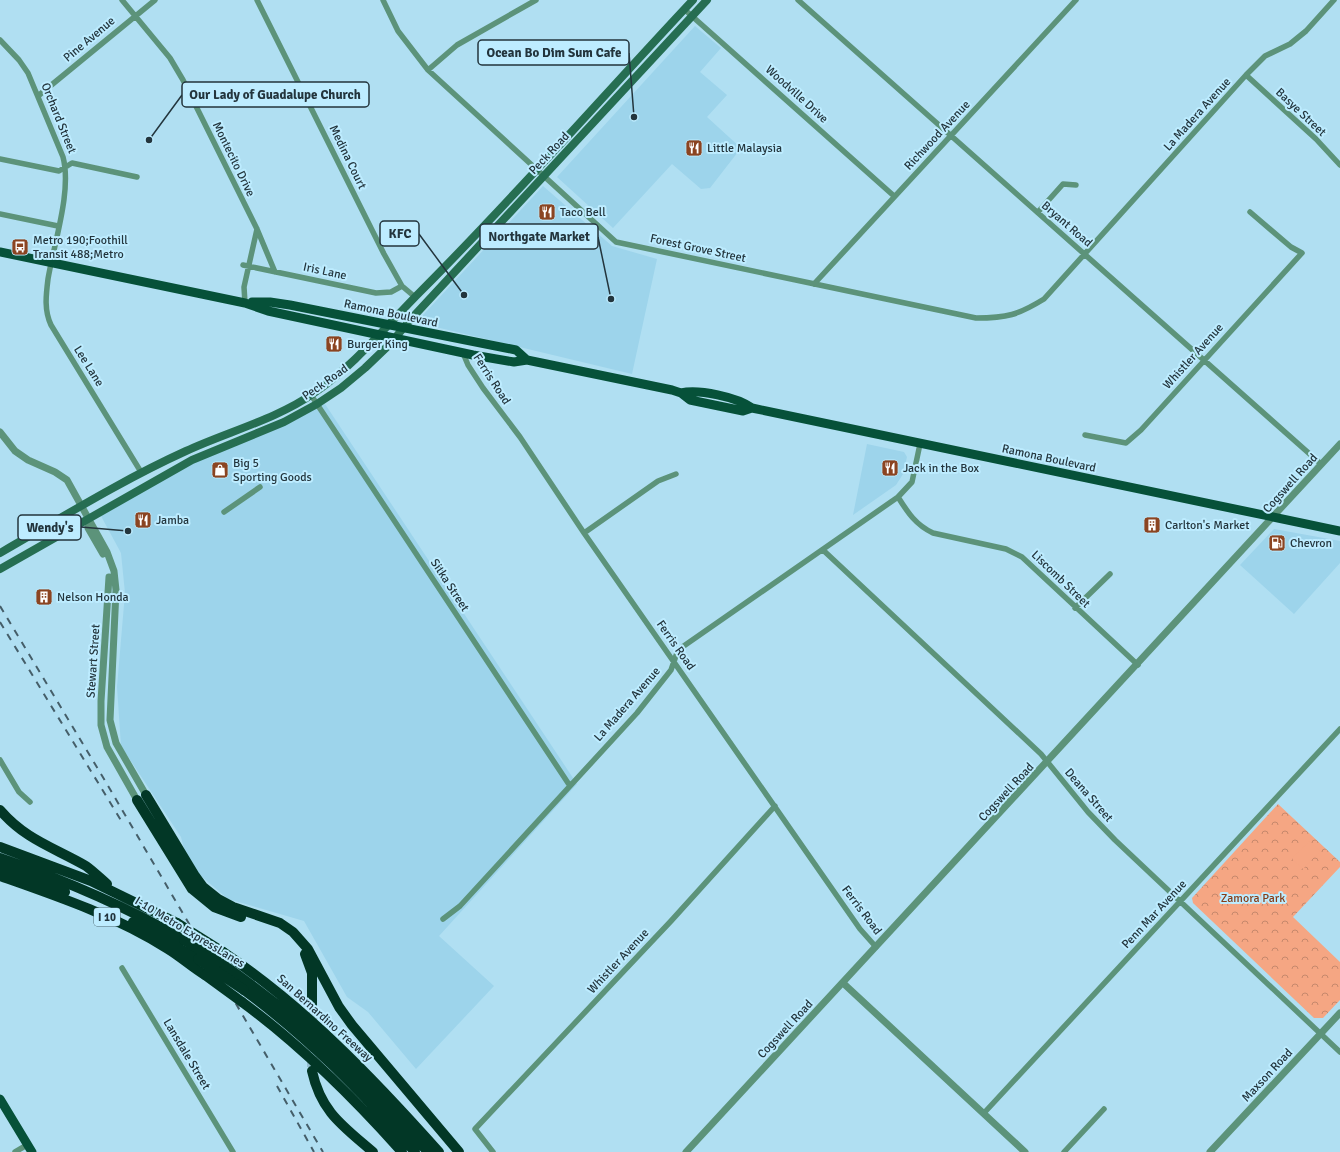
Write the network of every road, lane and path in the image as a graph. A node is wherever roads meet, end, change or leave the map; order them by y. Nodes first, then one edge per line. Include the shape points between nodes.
1 (122, 0) edge
2 (155, 0) edge
3 (258, 0) edge
4 (383, 0) edge
5 (536, 0) edge
6 (692, 0) edge
7 (707, 0) edge
8 (798, 0) edge
9 (1076, 0) edge
10 (1334, 0) edge
11 (684, 9) junction
12 (134, 16) junction
13 (692, 17) junction
14 (0, 40) edge
15 (428, 70) junction
16 (1246, 76) junction
17 (615, 83) junction
18 (624, 91) junction
19 (38, 96) junction
20 (951, 136) junction
21 (0, 159) edge
22 (1340, 165) edge
23 (66, 167) junction
24 (535, 170) junction
25 (137, 177) dead end
26 (543, 177) junction
27 (1076, 185) dead end
28 (894, 196) junction
29 (1038, 212) junction
30 (1250, 212) dead end
31 (0, 214) edge
32 (58, 226) junction
33 (257, 229) junction
34 (461, 249) junction
35 (0, 252) edge
36 (1086, 255) junction
37 (469, 257) junction
38 (51, 263) junction
39 (246, 265) junction
40 (275, 272) junction
41 (814, 284) junction
42 (402, 286) junction
43 (415, 297) junction
44 (245, 302) junction
45 (388, 325) junction
46 (403, 327) junction
47 (379, 334) junction
48 (395, 338) junction
49 (463, 353) junction
50 (527, 360) junction
51 (1203, 361) junction
52 (311, 395) junction
53 (317, 404) junction
54 (0, 432) edge
55 (1085, 435) dead end
56 (920, 444) junction
57 (1340, 444) edge
58 (1322, 464) junction
59 (142, 472) junction
60 (676, 474) dead end
61 (260, 487) dead end
62 (898, 497) junction
63 (80, 507) junction
64 (224, 512) dead end
65 (1275, 516) junction
66 (87, 520) junction
67 (1340, 531) edge
68 (584, 533) junction
69 (823, 550) junction
70 (0, 553) edge
71 (0, 569) edge
72 (1110, 574) dead end
73 (1075, 608) junction
74 (673, 660) junction
75 (1138, 665) junction
76 (1340, 729) edge
77 (0, 760) edge
78 (1048, 763) junction
79 (570, 786) junction
80 (142, 798) junction
81 (30, 802) dead end
82 (775, 806) junction
83 (0, 810) edge
84 (0, 846) edge
85 (0, 858) edge
86 (0, 867) edge
87 (0, 876) edge
88 (116, 892) junction
89 (1180, 902) junction
90 (443, 919) dead end
91 (876, 947) junction
92 (122, 968) dead end
93 (843, 983) junction
94 (312, 1005) tunnel mouth
95 (1340, 1013) edge
96 (1320, 1033) junction
97 (1340, 1052) edge
98 (312, 1071) tunnel mouth
99 (0, 1099) edge
100 (1104, 1109) dead end
101 (984, 1113) junction
102 (30, 1148) edge
103 (16, 1152) edge
104 (233, 1152) edge
105 (373, 1152) edge
106 (402, 1152) edge
107 (415, 1152) edge
108 (428, 1152) edge
109 (439, 1152) edge
110 (459, 1152) edge
111 (493, 1152) edge
112 (686, 1152) edge
113 (1025, 1152) edge
114 (1064, 1152) edge
115 (1210, 1152) edge

1 - 12 street, Montecito Drive
2 - 12 street, Pine Avenue
3 - 42 street, Medina Court
4 - 15 street, Forest Grove Street via 414,55
5 - 15 street via 457,45
6 - 11 main road, Peck Road
7 - 13 main road, Peck Road
8 - 20 street, Bryant Road
9 - 20 street, Richwood Avenue
10 - 16 street, La Madera Avenue via 1306,31 1290,44 1265,56
11 - 13 street, Woodville Drive
11 - 17 main road, Peck Road
12 - 19 street, Pine Avenue
12 - 33 street, Montecito Drive via 170,58 183,80
13 - 18 main road, Peck Road
13 - 28 street, Woodville Drive
14 - 19 street, Orchard Street via 20,60
15 - 24 street, Forest Grove Street
16 - 22 street, Basye Street via 1316,139
16 - 36 street, La Madera Avenue
17 - 18 main road
17 - 24 main road, Peck Road
18 - 26 main road, Peck Road
19 - 23 street, Orchard Street
20 - 28 street, Richwood Avenue
20 - 29 street, Bryant Road
21 - 23 street via 59,170
23 - 25 street via 72,163
23 - 32 street, Orchard Street
24 - 26 street, Forest Grove Street
24 - 34 main road, Peck Road
26 - 37 main road, Peck Road
26 - 41 street, Forest Grove Street via 616,242
27 - 29 street via 1063,184
28 - 41 street, Richwood Avenue
29 - 36 street, Bryant Road
30 - 51 street, Whistler Avenue via 1291,247 1302,253
31 - 32 street
32 - 38 street, Orchard Street
33 - 39 street
33 - 40 street, Montecito Drive
34 - 37 main road
34 - 43 main road, Peck Road
35 - 38 main road, Ramona Boulevard
36 - 41 street, Forest Grove Street via 1044,299 1022,312 1000,318 976,318
36 - 51 street, Bryant Road
37 - 46 main road, Peck Road
38 - 44 main road, Ramona Boulevard
38 - 59 street, Lee Lane via 46,314 50,325
39 - 40 street, Iris Lane
39 - 44 street
40 - 42 street, Iris Lane via 376,293 391,292
42 - 43 street, Medina Court
43 - 45 main road, Peck Road
44 - 45 main road, Ramona Boulevard via 270,302
44 - 47 main road, Ramona Boulevard via 268,310
45 - 46 main road, Ramona Boulevard
45 - 47 main road, Peck Road
46 - 48 main road, Peck Road
46 - 50 main road, Ramona Boulevard via 516,350
47 - 48 main road, Ramona Boulevard
47 - 52 main road, Peck Road via 356,359
48 - 49 main road, Ramona Boulevard
48 - 53 main road, Peck Road via 365,368
49 - 50 main road, Ramona Boulevard via 514,362
49 - 68 street, Ferris Road via 475,377
50 - 56 main road, Ramona Boulevard via 681,393 692,391 707,394 744,402 752,408 902,438
51 - 55 street, Whistler Avenue via 1141,430 1126,443
51 - 58 street, Bryant Road
52 - 53 street, Sitka Street
52 - 59 main road, Peck Road via 279,412 214,438
53 - 66 main road, Peck Road via 284,422 192,460
53 - 79 street, Sitka Street
54 - 63 street, Stewart Street via 15,451 67,480
56 - 62 street, La Madera Avenue via 912,482
56 - 65 main road, Ramona Boulevard
57 - 58 street, Cogswell Road
58 - 65 street, Cogswell Road
59 - 63 main road, Peck Road
60 - 68 street via 658,481
61 - 64 street
62 - 69 street, La Madera Avenue
62 - 73 street, Liscomb Street via 908,514 933,533 1006,549 1022,557
63 - 66 street, Stewart Street
63 - 70 main road, Peck Road
65 - 67 main road, Ramona Boulevard
65 - 75 street, Cogswell Road
66 - 71 main road, Peck Road
66 - 80 street, Stewart Street via 107,552 114,571 114,643 110,704 112,732
66 - 80 street, Stewart Street via 88,528 104,555 110,583 101,701 103,736 116,765
68 - 74 street, Ferris Road
69 - 74 street, La Madera Avenue via 678,650
69 - 78 street, Deana Street
72 - 73 street
73 - 75 street, Liscomb Street
74 - 79 street, La Madera Avenue via 671,670 637,713
74 - 82 street, Ferris Road
75 - 78 street, Cogswell Road
76 - 89 street, Penn Mar Avenue
77 - 81 street via 19,792
78 - 89 street, Deana Street via 1088,812
78 - 91 street, Cogswell Road
79 - 90 street, La Madera Avenue via 460,906
80 - 94 highway via 185,880 199,896 224,911 276,928 293,938 310,963
80 - 110 highway via 203,887 226,904 280,923 300,939 317,963 352,1025
82 - 91 street, Ferris Road via 860,929
82 - 111 street, Whistler Avenue via 671,921 475,1129
83 - 88 highway via 24,833 86,867
84 - 88 highway, San Bernardino Freeway / I 10
85 - 108 highway, I-10 Metro ExpressLanes, bridge via 55,877 111,901 219,962 271,999 327,1047 373,1091
86 - 107 highway, I-10 Metro ExpressLanes, bridge via 105,909 148,930 244,990 334,1065
87 - 106 highway, I 10, bridge via 109,917 168,949 285,1035 328,1073
88 - 109 highway, San Bernardino Freeway / I 10, bridge via 177,923 278,991 378,1084
89 - 96 street, Deana Street
89 - 101 street, Penn Mar Avenue
91 - 93 street, Cogswell Road
92 - 104 street, Lansdale Street
93 - 101 street
93 - 112 street, Cogswell Road
95 - 96 street, Maxson Road
96 - 97 street, Deana Street
96 - 115 street, Maxson Road
98 - 105 highway via 320,1098 328,1110
99 - 102 main road
100 - 114 street
101 - 113 street
102 - 103 street

